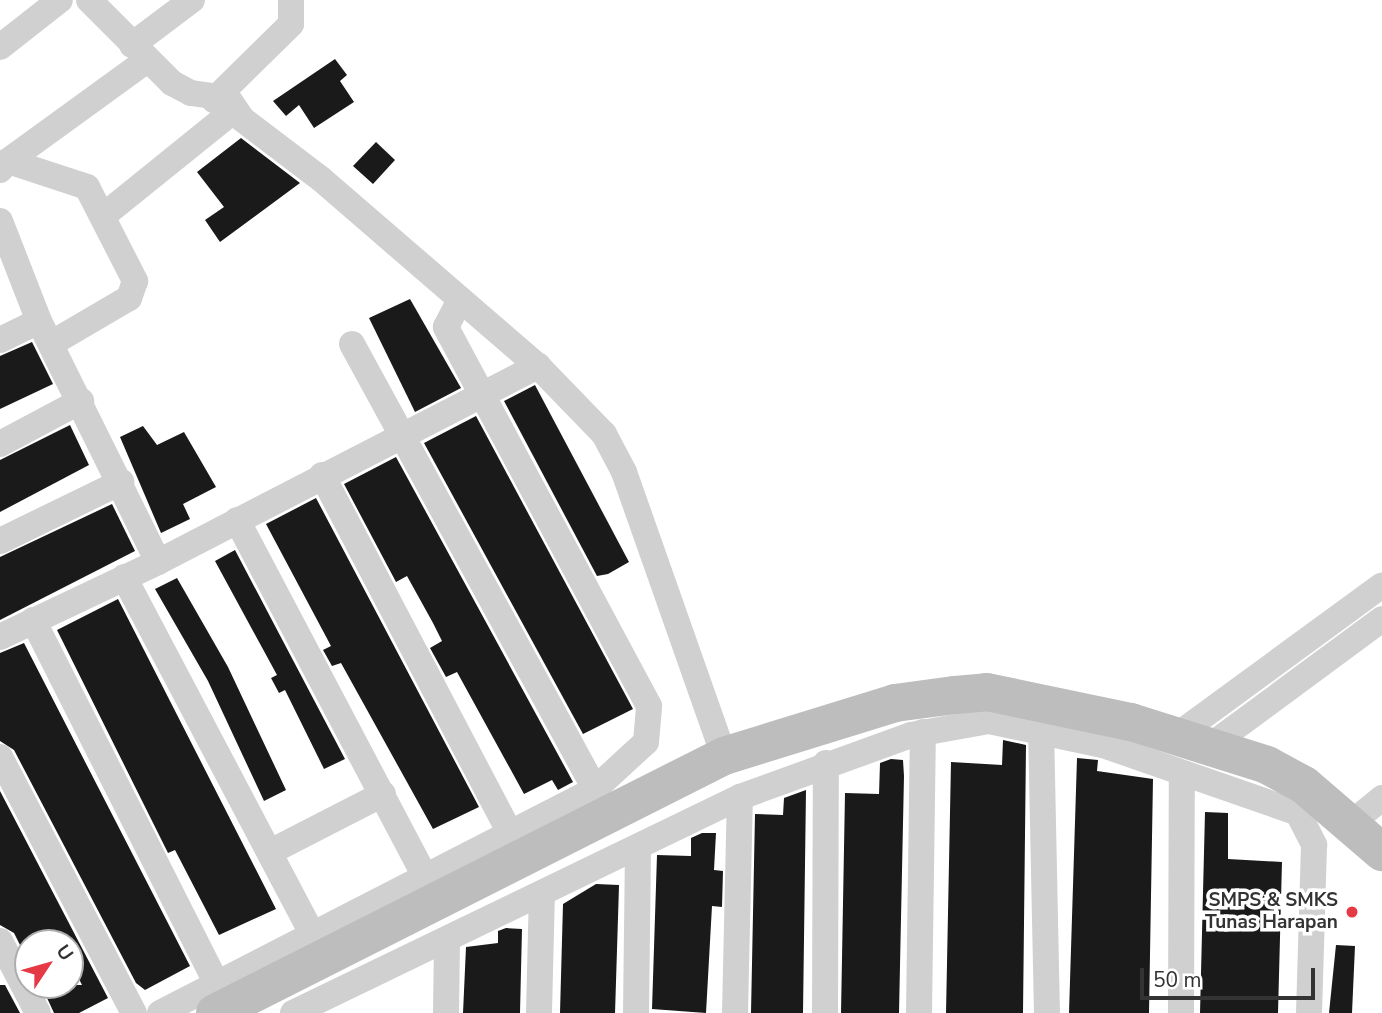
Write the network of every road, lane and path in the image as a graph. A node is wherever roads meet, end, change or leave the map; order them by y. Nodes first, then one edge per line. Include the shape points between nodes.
1 (60, 0) edge
2 (89, 0) edge
3 (191, 0) edge
4 (291, 0) edge
5 (0, 47) edge
6 (139, 53) junction
7 (224, 105) junction
8 (4, 165) edge
9 (103, 216) junction
10 (0, 221) edge
11 (460, 299) junction
12 (46, 332) junction
13 (0, 340) edge
14 (352, 344) dead end
15 (538, 366) junction
16 (484, 394) junction
17 (81, 401) junction
18 (405, 436) junction
19 (0, 444) edge
20 (322, 475) junction
21 (121, 482) junction
22 (237, 520) junction
23 (0, 541) edge
24 (159, 562) junction
25 (124, 577) junction
26 (1382, 585) edge
27 (1382, 619) edge
28 (33, 620) junction
29 (0, 637) edge
30 (1041, 728) junction
31 (923, 732) junction
32 (1193, 741) junction
33 (724, 756) junction
34 (0, 758) edge
35 (826, 763) junction
36 (1182, 775) junction
37 (595, 789) junction
38 (383, 794) junction
39 (740, 797) junction
40 (1382, 798) edge
41 (1349, 825) junction
42 (510, 835) junction
43 (638, 847) junction
44 (270, 852) junction
45 (1382, 852) edge
46 (425, 877) junction
47 (542, 894) junction
48 (372, 917) junction
49 (311, 932) junction
50 (447, 940) junction
51 (0, 942) edge
52 (216, 999) edge
53 (332, 1004) edge
54 (38, 1013) edge
55 (134, 1013) edge
56 (160, 1013) edge
57 (293, 1013) edge
58 (446, 1013) edge
59 (539, 1013) edge
60 (636, 1013) edge
61 (735, 1013) edge
62 (825, 1013) edge
63 (919, 1013) edge
64 (1047, 1013) edge
65 (1181, 1013) edge
66 (1309, 1013) edge

1 - 5 street
2 - 6 street
3 - 6 street
4 - 7 street via 291,24
6 - 7 street via 172,83
6 - 8 street
7 - 9 street
7 - 11 street
8 - 9 street via 80,182
9 - 12 street via 135,291
10 - 12 street
11 - 15 street
11 - 16 street via 446,327
12 - 13 street
12 - 17 street
14 - 18 street
15 - 16 street
15 - 33 street via 587,415 615,452
16 - 18 street
16 - 37 street via 649,706 646,742
17 - 19 street
17 - 21 street
18 - 20 street
18 - 37 street
20 - 22 street
20 - 42 street
21 - 23 street
21 - 24 street
22 - 24 street
22 - 38 street
24 - 25 street
25 - 28 street
25 - 44 street
26 - 32 street
27 - 32 street
28 - 29 street
28 - 52 street
30 - 31 street via 989,721
30 - 36 street
30 - 64 street
31 - 35 street
31 - 63 street
32 - 33 street via 987,692 895,704
32 - 41 street via 1288,774
33 - 48 street
34 - 55 street
35 - 39 street
35 - 62 street
36 - 65 street
36 - 66 street via 1274,802 1306,821 1314,845
37 - 42 street
38 - 44 street
38 - 46 street
39 - 43 street
39 - 61 street
40 - 41 street
41 - 45 street
42 - 46 street
43 - 47 street
43 - 60 street
44 - 49 street
46 - 48 street
47 - 50 street
47 - 59 street
48 - 49 street
48 - 52 street
49 - 52 street
50 - 53 street
50 - 58 street
51 - 54 street
52 - 56 street
53 - 57 street

